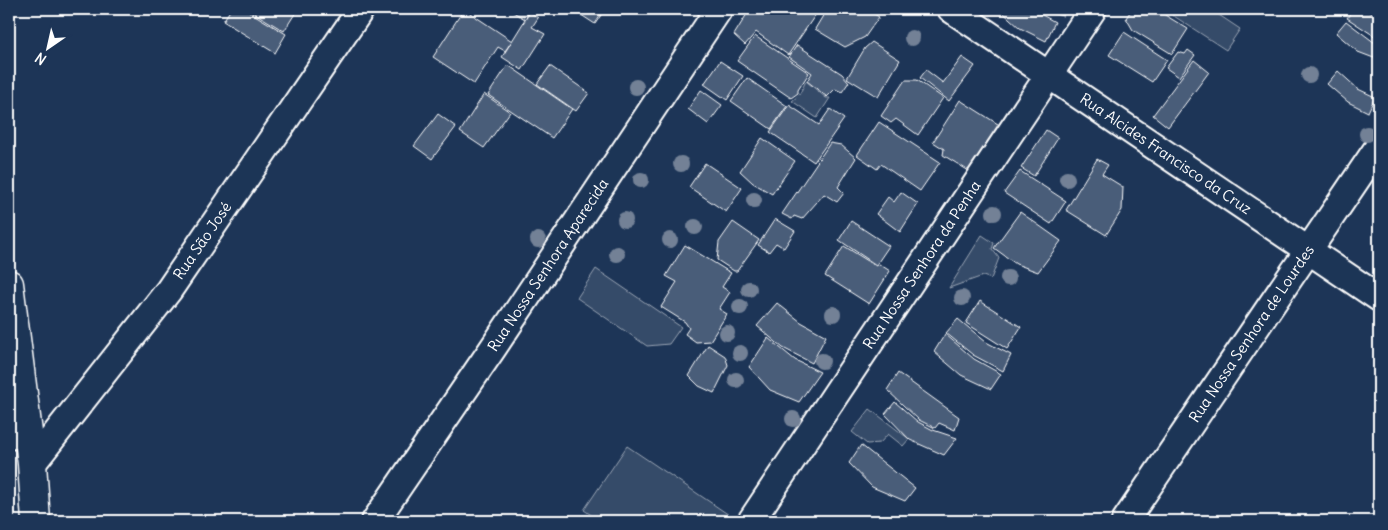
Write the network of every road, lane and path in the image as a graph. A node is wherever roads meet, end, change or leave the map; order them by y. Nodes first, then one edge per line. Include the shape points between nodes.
1 (361, 9) edge
2 (719, 9) edge
3 (951, 9) edge
4 (1093, 9) edge
5 (1049, 74) junction
6 (1379, 146) edge
7 (1309, 249) junction
8 (9, 284) edge
9 (1379, 298) edge
10 (18, 434) edge
11 (32, 464) junction
12 (36, 521) edge
13 (375, 521) edge
14 (751, 521) edge
15 (1125, 521) edge

1 - 11 street, Rua São José via 169,290
2 - 13 street, Rua Nossa Senhora Aparecida
3 - 5 street, Rua Alcides Francisco da Cruz
4 - 5 street, Rua Nossa Senhora da Penha
5 - 7 street, Rua Alcides Francisco da Cruz
5 - 14 street, Rua Nossa Senhora da Penha
6 - 7 street, Rua Nossa Senhora de Lourdes
7 - 9 street, Rua Alcides Francisco da Cruz
7 - 15 street, Rua Nossa Senhora de Lourdes
8 - 10 street
10 - 11 street
11 - 12 street

